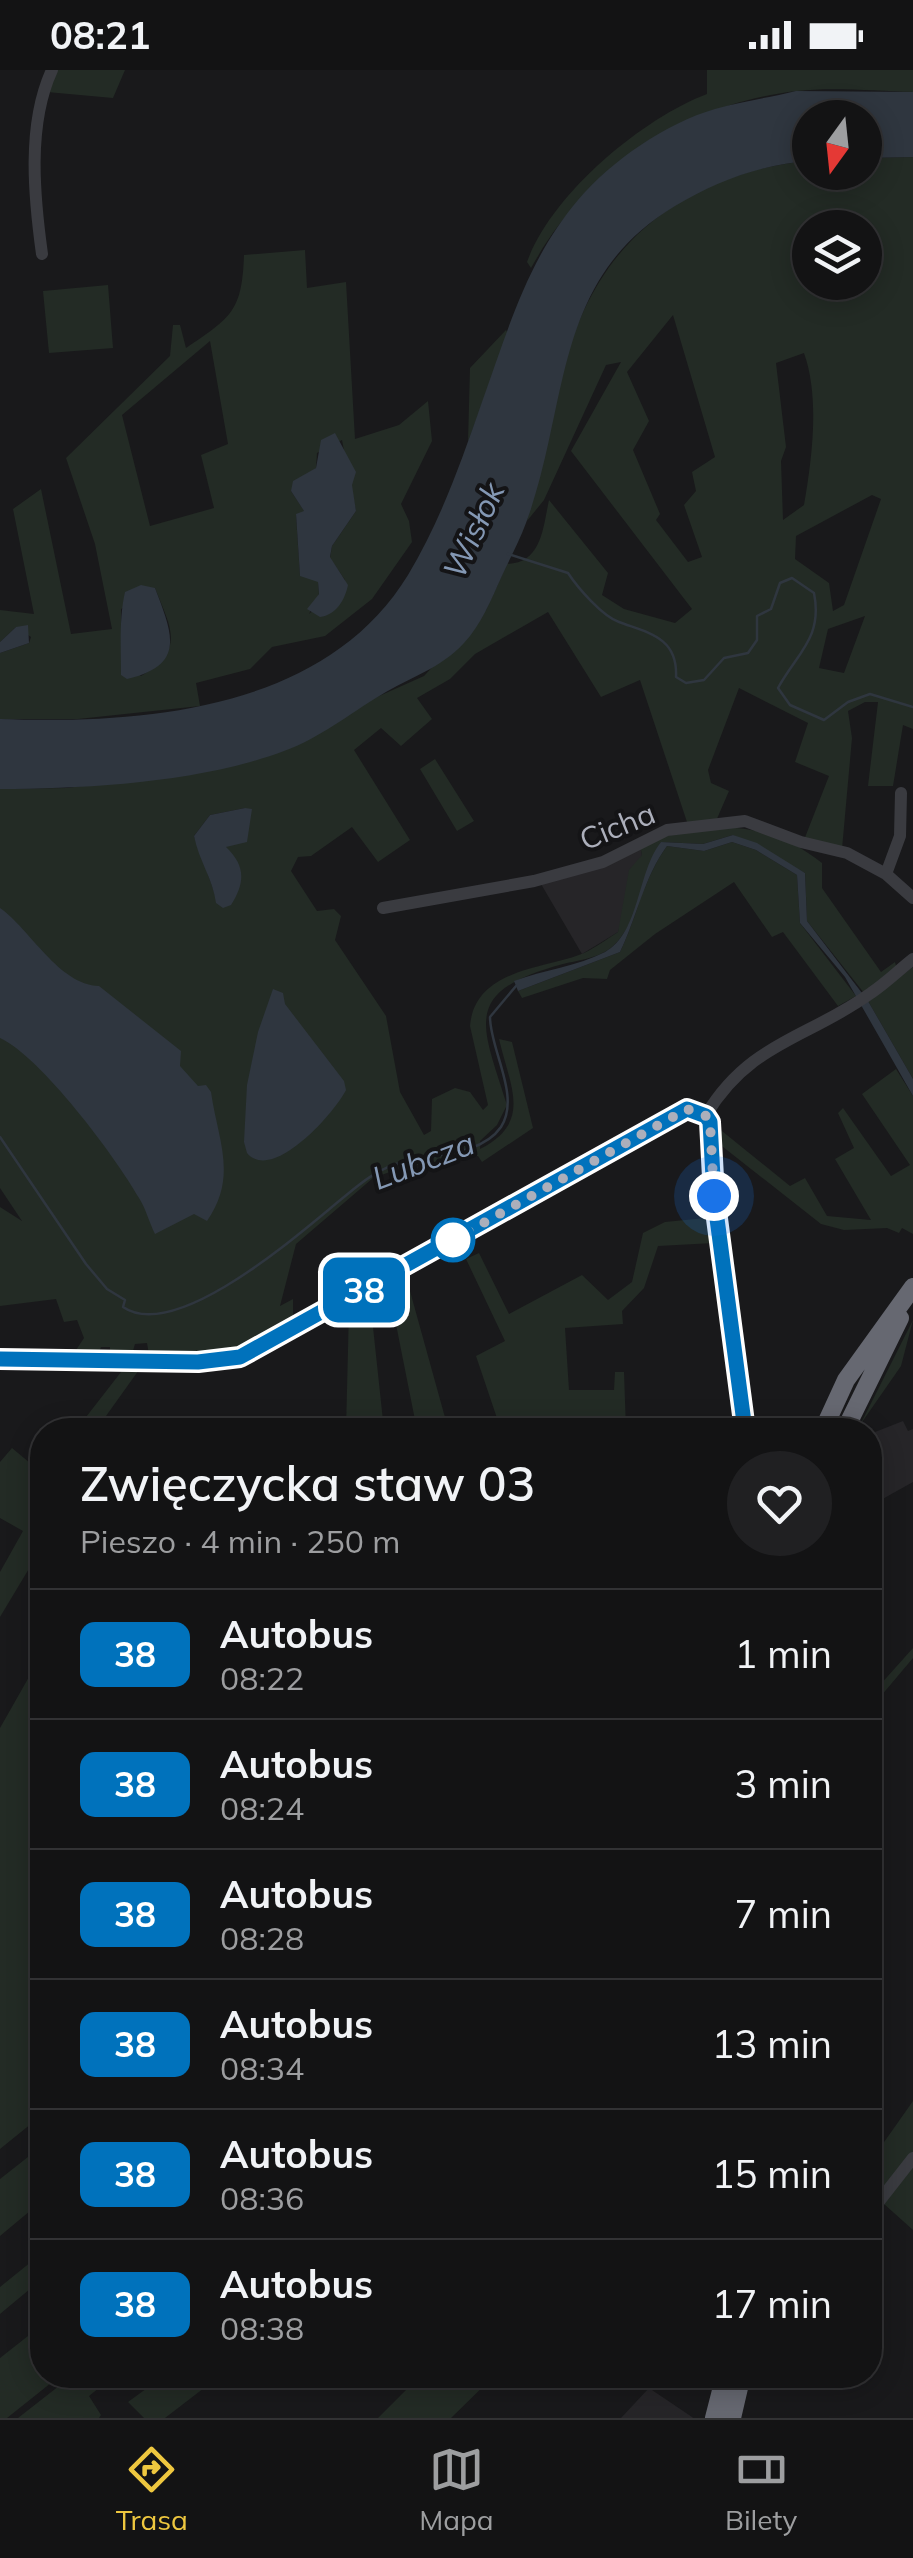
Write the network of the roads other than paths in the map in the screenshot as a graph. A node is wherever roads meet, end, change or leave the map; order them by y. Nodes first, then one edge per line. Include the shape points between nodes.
1 (52, 70) edge
2 (42, 254) dead end
3 (900, 793) dead end
4 (886, 874) junction
5 (913, 898) edge
6 (382, 908) dead end
7 (913, 958) edge
8 (706, 1116) junction
9 (913, 1288) edge
10 (913, 1298) edge
11 (0, 1360) edge
12 (744, 1418) edge
13 (829, 1418) edge
14 (849, 1418) edge
15 (913, 2158) edge
16 (882, 2197) edge
17 (721, 2388) edge
18 (739, 2388) edge
19 (714, 2418) edge
20 (732, 2418) edge

1 - 2 street via 39,102 36,211
3 - 4 street via 900,836
4 - 5 street, Cicha
4 - 6 street, Cicha via 847,853 744,821 667,830 603,862 534,881
7 - 8 street via 871,994 751,1060
8 - 11 street via 687,1109 674,1115 240,1357
8 - 12 street
9 - 13 highway via 846,1380
10 - 14 highway
15 - 16 street
17 - 19 highway
18 - 20 highway

